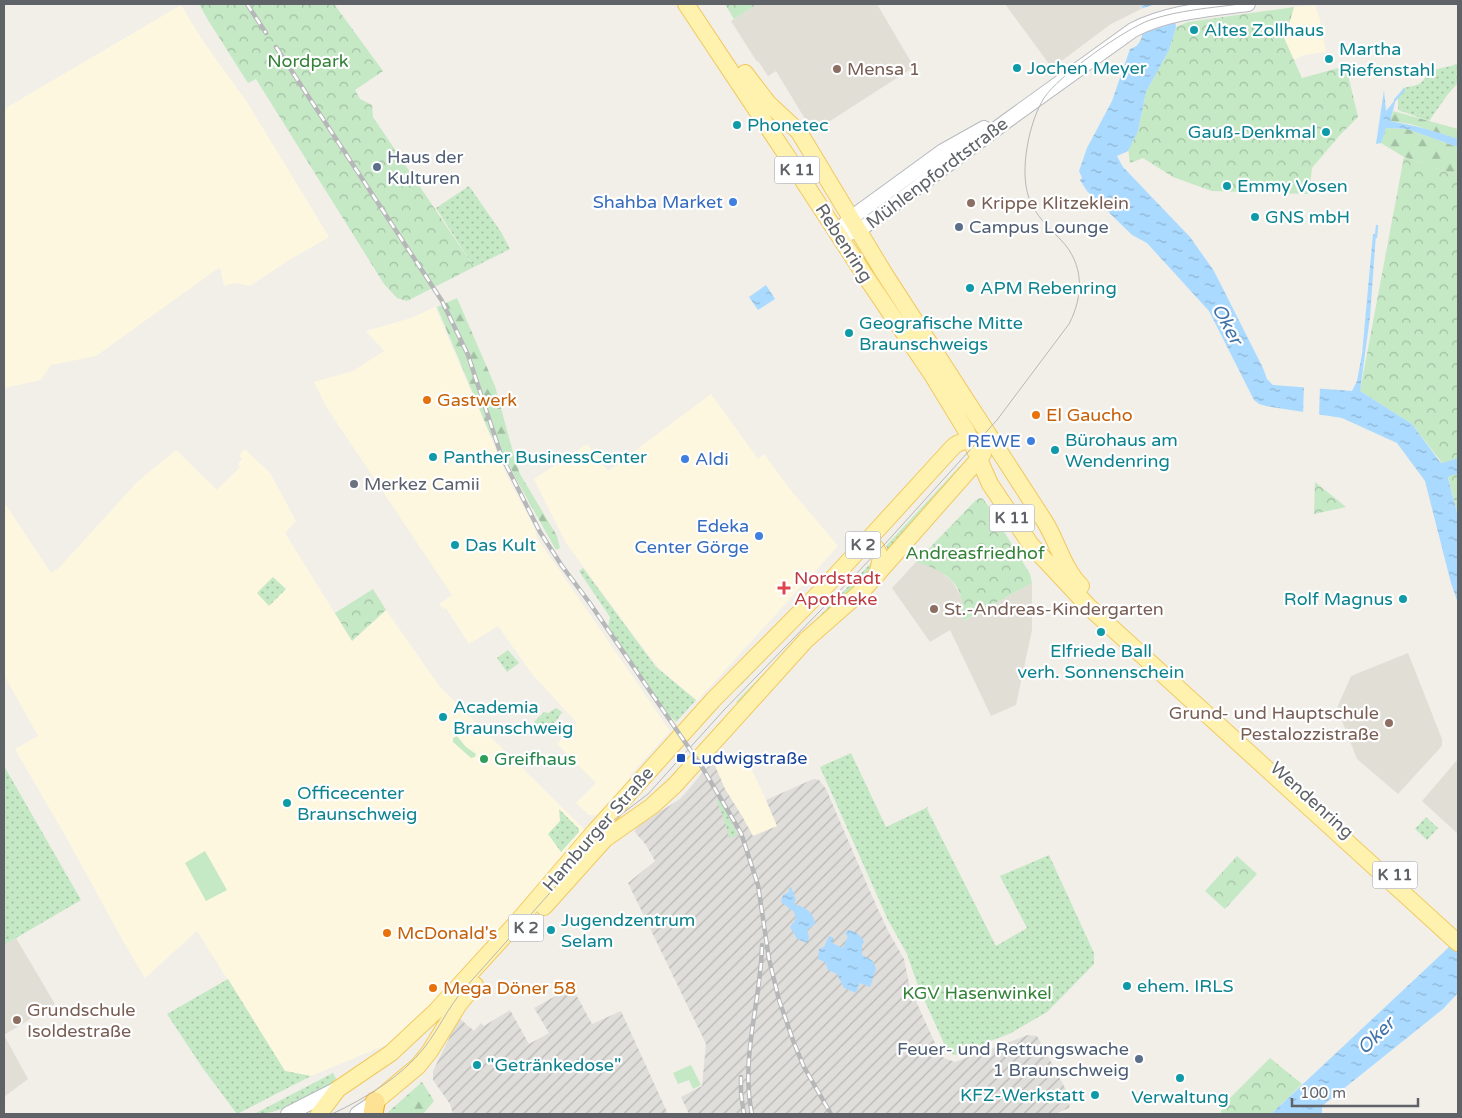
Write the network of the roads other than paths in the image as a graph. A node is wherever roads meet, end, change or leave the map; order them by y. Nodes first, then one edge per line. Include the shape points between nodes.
1 (686, 4) edge
2 (699, 4) edge
3 (1202, 4) edge
4 (1248, 4) edge
5 (1176, 11) junction
6 (855, 224) junction
7 (837, 233) junction
8 (970, 426) junction
9 (955, 444) junction
10 (995, 447) junction
11 (978, 460) junction
12 (868, 540) junction
13 (877, 574) junction
14 (713, 700) junction
15 (734, 720) junction
16 (1424, 906) junction
17 (1458, 932) edge
18 (1458, 943) edge
19 (338, 1089) junction
20 (301, 1108) junction
21 (374, 1108) edge
22 (323, 1113) edge
23 (288, 1114) edge
24 (357, 1114) edge

1 - 7 main road, Rebenring / K 11
2 - 6 main road, Rebenring / K 11 via 763,97 799,132
3 - 5 main road
4 - 5 main road
5 - 6 main road, Mühlenpfordtstraße via 1113,33 980,131 943,151
6 - 7 main road, Mühlenpfordtstraße
6 - 8 main road, Rebenring / K 11
7 - 8 main road, Rebenring / K 11
8 - 9 main road
8 - 9 main road
8 - 10 main road, Rebenring / K 11
8 - 10 main road via 982,443
8 - 11 main road, Rebenring / K 11
9 - 12 main road, Hamburger Straße / K 2
10 - 11 main road, Hamburger Straße / K 2
10 - 16 main road, Wendenring / K 11 via 1050,530 1068,571 1094,601
11 - 13 main road, Hamburger Straße / K 2
11 - 16 main road, Wendenring / K 11 via 1026,538 1071,589
12 - 13 main road via 881,558
12 - 14 main road, Hamburger Straße / K 2
13 - 15 main road, Hamburger Straße / K 2 via 806,640
14 - 15 main road
14 - 19 main road, Hamburger Straße / K 2 via 436,1011 391,1053
15 - 21 main road, Hamburger Straße / K 2 via 675,785 652,806 605,839 459,1004 418,1066
16 - 17 main road, K 11
16 - 18 main road, K 11
19 - 20 main road, Hamburger Straße / K 2
19 - 22 main road
20 - 22 main road
20 - 23 main road, Hamburger Straße / K 2
21 - 24 main road, Hamburger Straße / K 2

